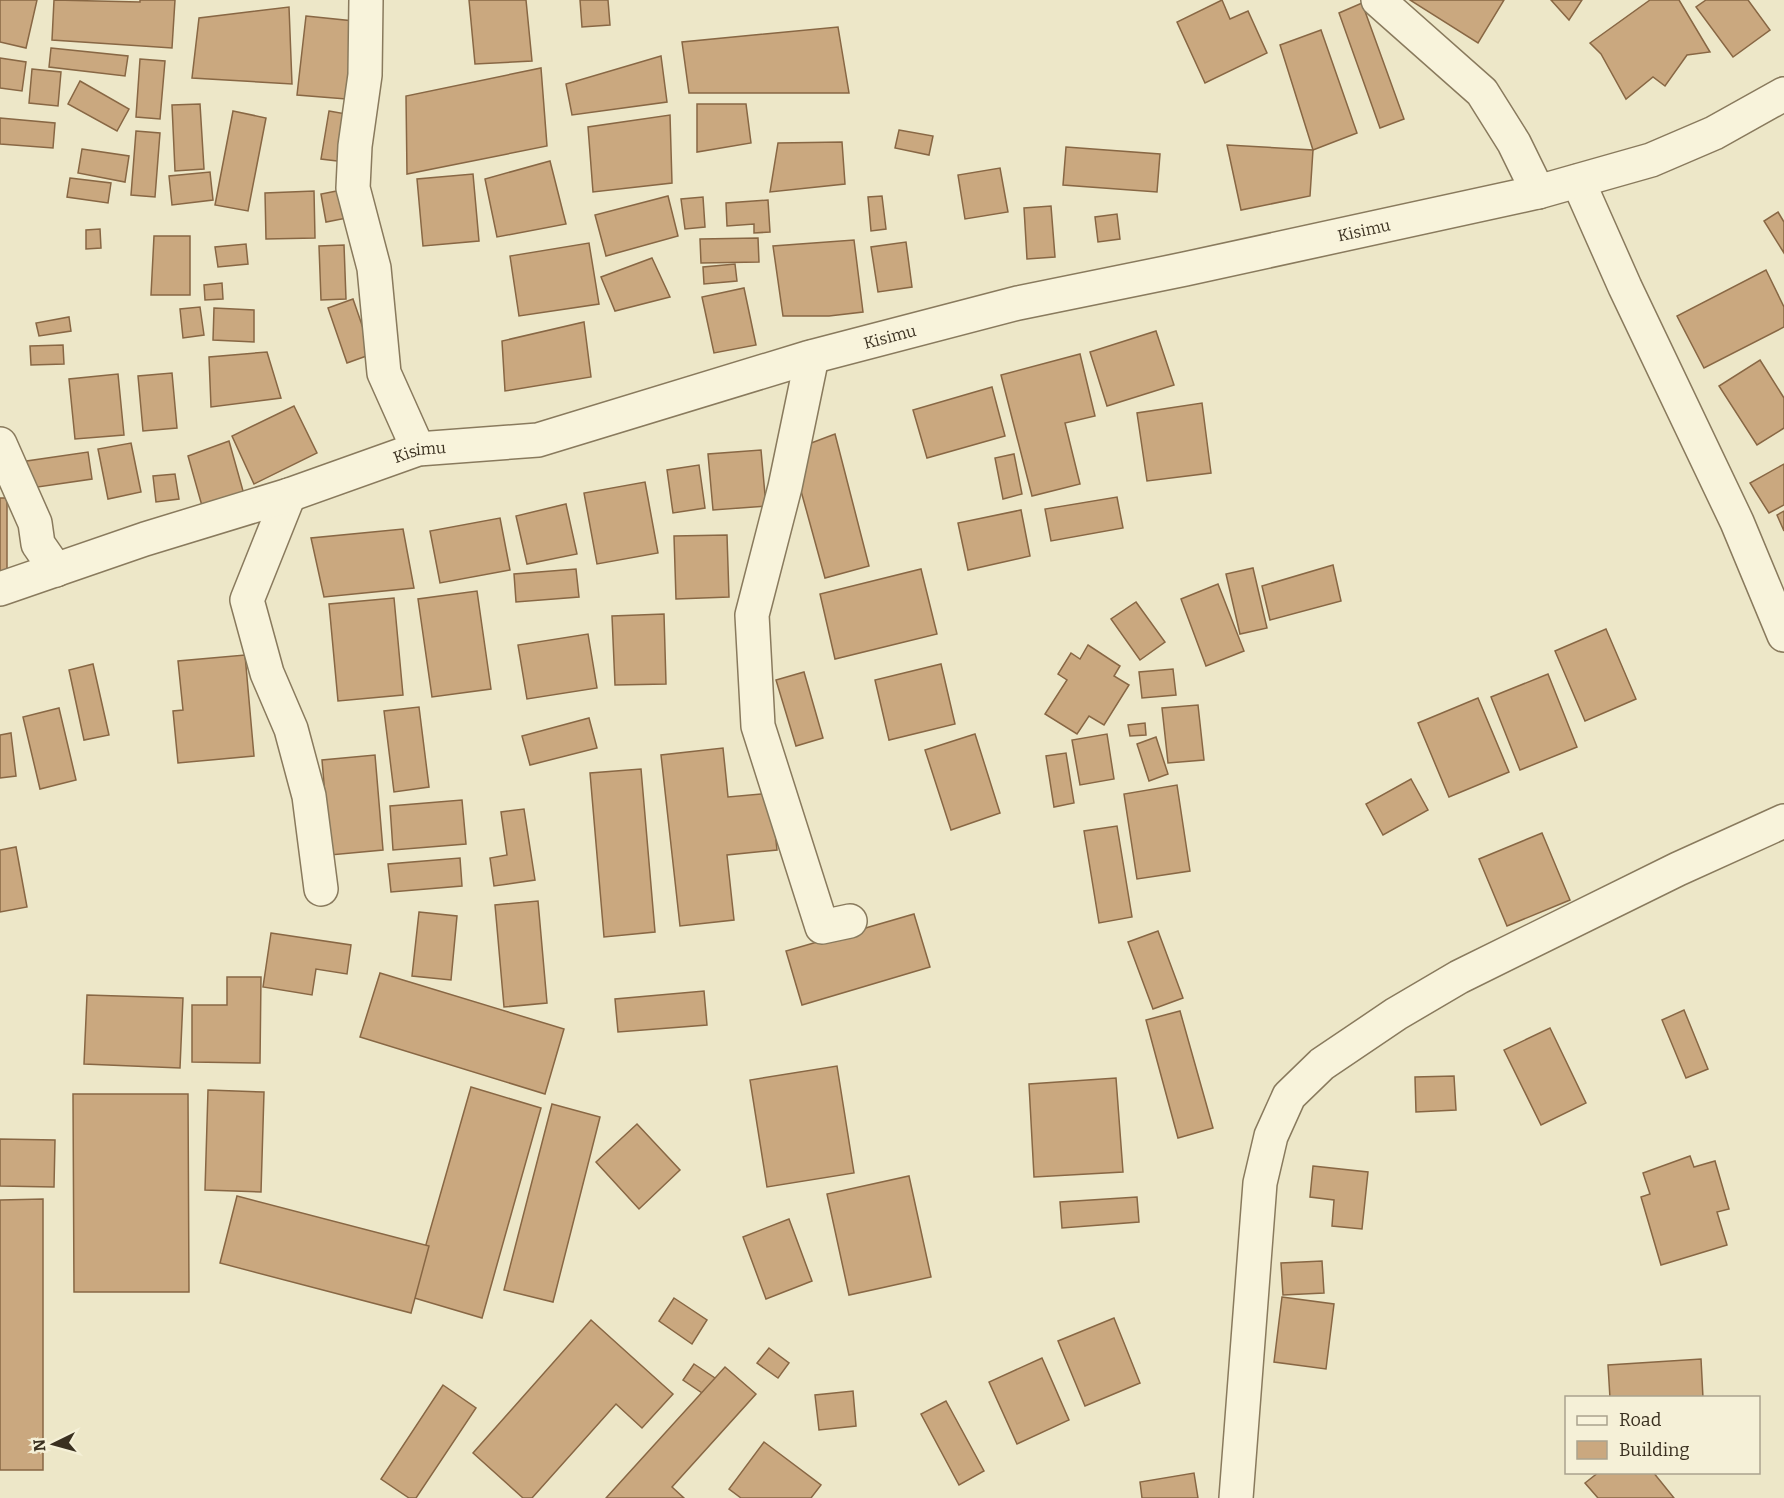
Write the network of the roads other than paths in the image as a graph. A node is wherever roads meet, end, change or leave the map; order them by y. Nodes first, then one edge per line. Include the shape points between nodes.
1 (366, 0) edge
2 (1378, 0) edge
3 (1784, 94) edge
4 (1578, 181) junction
5 (1538, 192) junction
6 (812, 357) junction
7 (0, 444) edge
8 (418, 450) junction
9 (289, 495) junction
10 (56, 570) junction
11 (0, 589) edge
12 (1784, 635) edge
13 (1784, 821) edge
14 (321, 889) dead end
15 (850, 921) dead end
16 (1236, 1498) edge

1 - 8 street via 364,75 353,188 374,268 384,373
2 - 5 street via 1482,92 1514,143
3 - 4 street, Kisimu via 1714,133 1651,160
4 - 5 street, Kisimu
4 - 12 street via 1737,522
5 - 6 street, Kisimu via 1018,303
6 - 8 street, Kisimu via 538,440
6 - 15 street via 785,487 752,615 758,726 822,927
7 - 10 street via 35,523 38,544
8 - 9 street, Kisimu
9 - 10 street, Kisimu
9 - 14 street via 247,600 267,673 291,729 309,796
10 - 11 street, Kisimu
13 - 16 street via 1460,977 1322,1064 1289,1096 1271,1136 1260,1183

